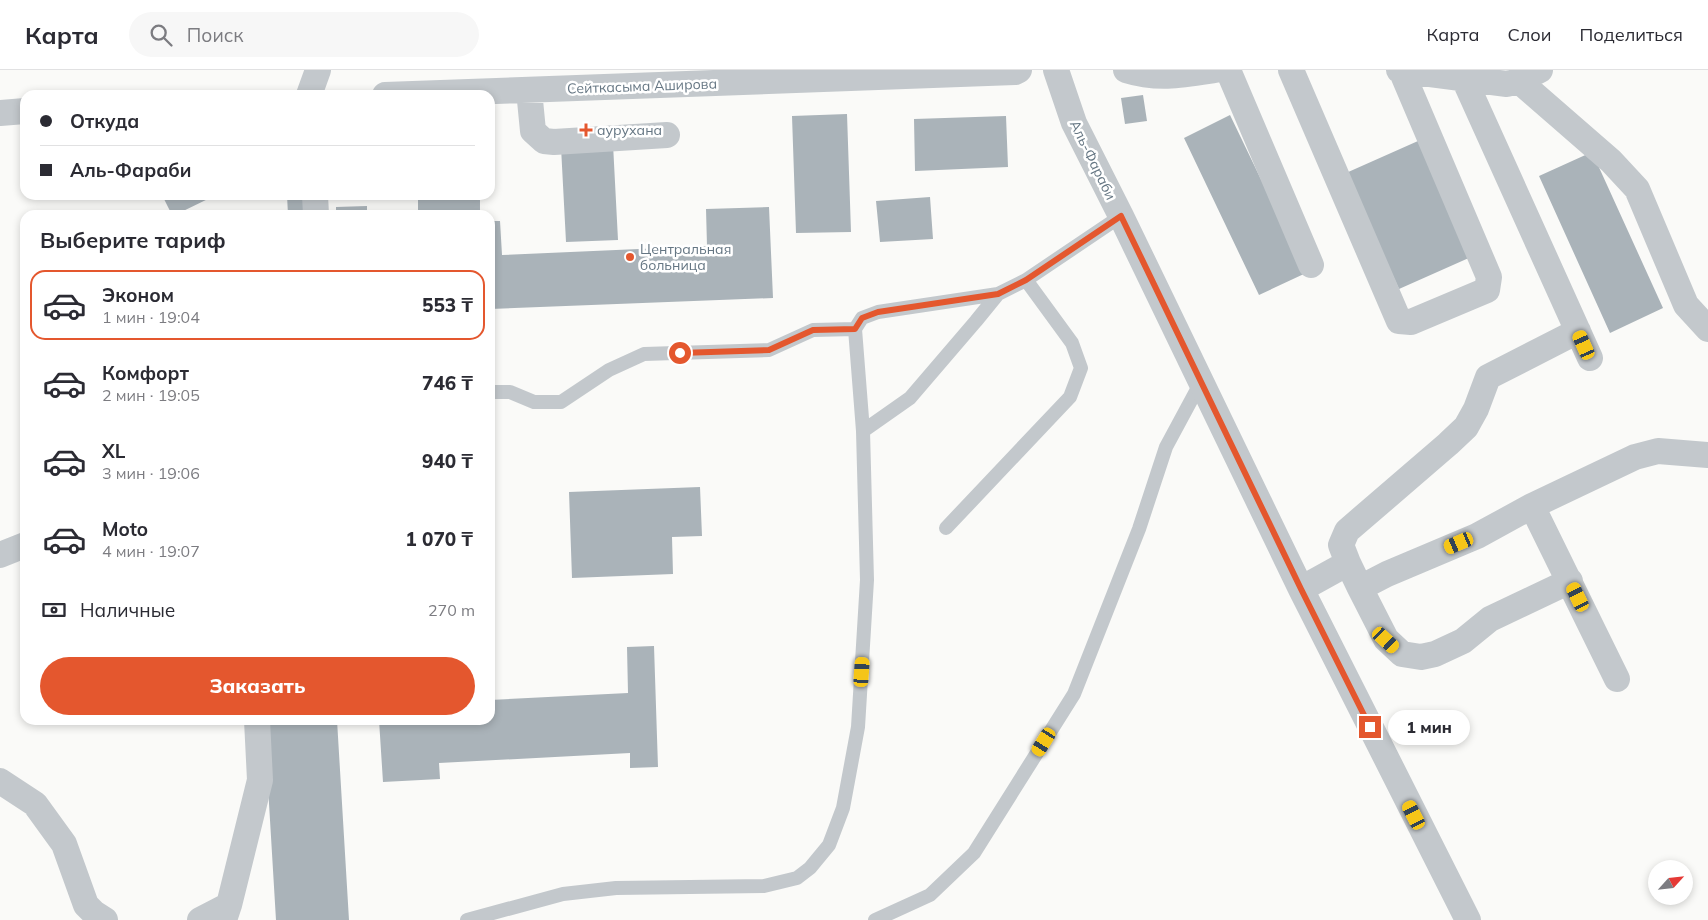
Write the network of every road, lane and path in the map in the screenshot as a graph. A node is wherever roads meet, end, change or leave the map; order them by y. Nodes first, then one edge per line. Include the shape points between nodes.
1 (318, 70) edge
2 (1020, 70) edge
3 (1056, 70) edge
4 (1126, 70) edge
5 (1215, 70) edge
6 (1228, 70) edge
7 (1291, 70) edge
8 (1400, 70) edge
9 (1462, 74) edge
10 (1529, 76) edge
11 (312, 90) edge
12 (529, 90) junction
13 (495, 91) edge
14 (20, 111) edge
15 (0, 113) edge
16 (668, 134) dead end
17 (1121, 216) junction
18 (1311, 265) dead end
19 (1026, 280) junction
20 (998, 294) junction
21 (855, 329) junction
22 (1708, 329) edge
23 (1578, 332) junction
24 (1590, 358) dead end
25 (1201, 382) junction
26 (495, 392) edge
27 (863, 431) junction
28 (1708, 455) edge
29 (1532, 506) junction
30 (946, 528) dead end
31 (20, 547) edge
32 (0, 555) edge
33 (1348, 563) junction
34 (1570, 581) junction
35 (1360, 588) junction
36 (1301, 589) junction
37 (1618, 679) dead end
38 (257, 725) edge
39 (0, 782) edge
40 (227, 912) edge
41 (105, 920) edge
42 (200, 920) edge
43 (467, 920) edge
44 (875, 920) edge
45 (1468, 920) edge

1 - 11 street
2 - 12 street, Сейткасыма Аширова
3 - 17 street, Аль-Фараби via 1074,123
4 - 5 street via 1144,76 1175,76
6 - 18 street
7 - 8 street via 1399,321 1411,322 1487,290 1489,277
8 - 9 street
9 - 10 street via 1507,84
9 - 23 street
10 - 22 street via 1637,189 1686,305
12 - 13 street, Сейткасыма Аширова
12 - 16 street via 532,131 544,141
14 - 15 street
17 - 19 lane
17 - 25 street, Аль-Фараби
19 - 20 lane
19 - 30 lane via 1072,343 1081,368 1070,397
20 - 21 lane via 878,312 862,318
20 - 27 lane via 910,398
21 - 26 lane via 813,330 769,350 644,354 608,370 560,402 534,402 510,392
21 - 27 lane
23 - 24 street
23 - 33 street via 1488,377 1466,427 1347,531 1341,545
25 - 36 street, Аль-Фараби
25 - 44 lane via 1166,447 1139,529 1074,694 974,853 930,895
27 - 43 lane via 867,580 858,727 843,808 829,844 810,868 797,878 764,886 616,888 564,894
28 - 29 street via 1658,451 1635,457
29 - 34 street
29 - 35 street via 1476,536
31 - 32 street
33 - 35 street
33 - 36 street
34 - 35 street via 1490,618 1462,641 1421,657 1402,654 1386,640
34 - 37 street
36 - 45 street, Аль-Фараби
38 - 40 street via 260,780
39 - 41 street via 35,804 64,844 86,905
40 - 42 street

